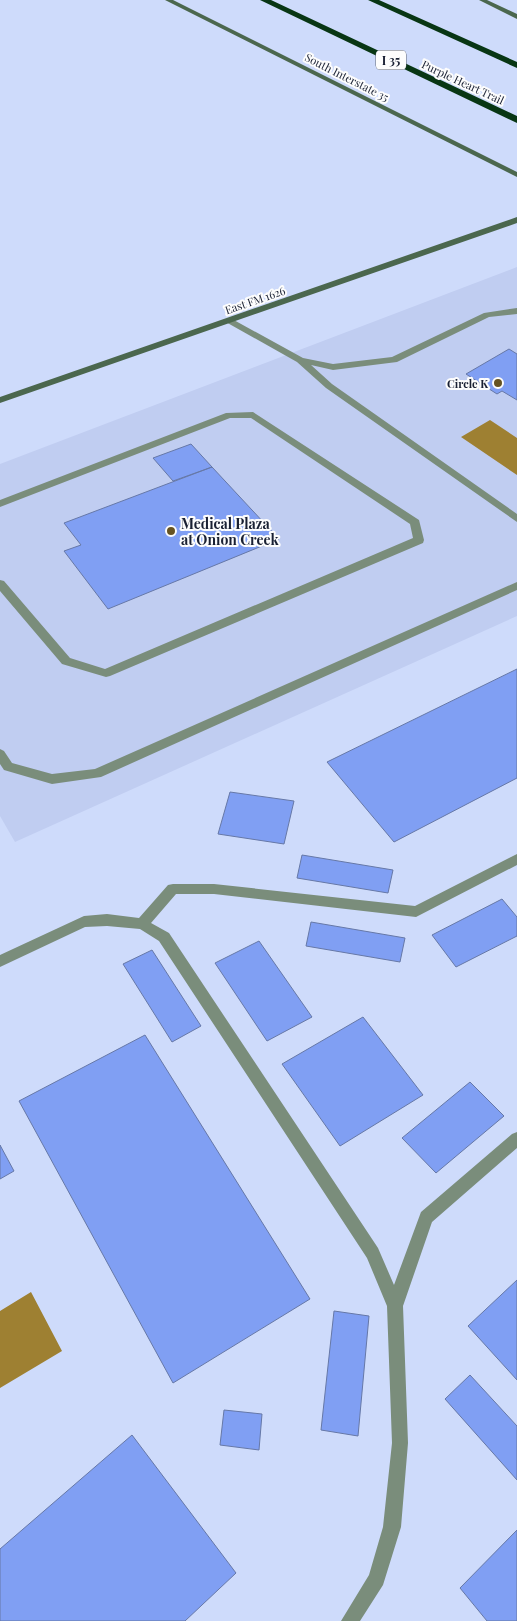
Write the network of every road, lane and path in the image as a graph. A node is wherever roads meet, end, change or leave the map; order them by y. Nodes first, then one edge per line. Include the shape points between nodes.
1 (168, 0) edge
2 (264, 0) edge
3 (372, 0) edge
4 (482, 0) edge
5 (517, 17) edge
6 (517, 66) edge
7 (517, 120) edge
8 (517, 175) edge
9 (517, 220) edge
10 (517, 311) edge
11 (229, 321) junction
12 (300, 360) junction
13 (0, 400) edge
14 (0, 504) edge
15 (517, 519) edge
16 (0, 584) edge
17 (517, 586) edge
18 (0, 754) edge
19 (517, 859) edge
20 (142, 924) junction
21 (0, 961) edge
22 (517, 1139) edge
23 (395, 1306) junction
24 (350, 1621) edge

1 - 8 main road, South Interstate 35
2 - 7 highway, Purple Heart Trail / I 35
3 - 6 highway
4 - 5 main road
9 - 11 main road, East FM 1626
10 - 12 lane via 487,315 394,360 333,367
11 - 12 lane
11 - 13 main road, East FM 1626
12 - 15 lane via 328,386
14 - 16 lane via 229,415 252,414 415,522 419,540 106,673 66,661
17 - 18 lane via 97,774 52,779 8,767
19 - 20 lane via 416,912 214,889 172,889
20 - 21 lane via 107,920 84,922
20 - 23 lane via 164,937 170,945 373,1253
22 - 23 lane via 426,1217
23 - 24 lane via 400,1443 392,1527 378,1579

